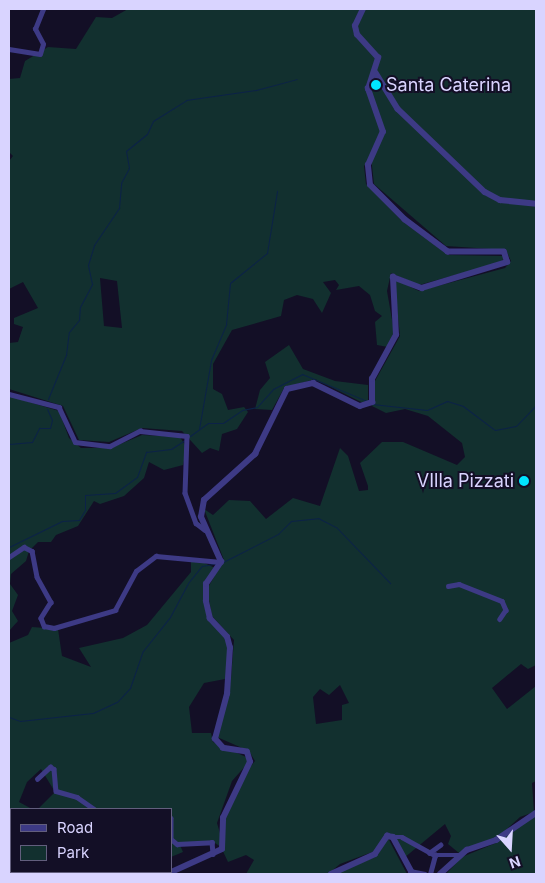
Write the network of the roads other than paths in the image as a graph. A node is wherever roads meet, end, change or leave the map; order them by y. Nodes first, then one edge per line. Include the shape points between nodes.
1 (43, 9) edge
2 (363, 9) edge
3 (9, 48) edge
4 (376, 74) junction
5 (536, 204) edge
6 (9, 394) edge
7 (206, 530) junction
8 (9, 557) edge
9 (220, 562) junction
10 (448, 586) dead end
11 (500, 619) dead end
12 (37, 780) dead end
13 (93, 808) edge
14 (536, 813) edge
15 (393, 837) junction
16 (172, 839) edge
17 (440, 845) dead end
18 (215, 854) junction
19 (432, 854) junction
20 (459, 855) junction
21 (172, 871) edge
22 (411, 873) edge
23 (331, 874) edge
24 (425, 874) edge
25 (430, 874) edge
26 (440, 874) edge

1 - 3 street via 35,29 43,44 40,54
2 - 4 street via 355,22 357,35 378,58
4 - 5 street via 398,109 486,192 500,200
4 - 7 street via 369,96 384,132 368,165 370,185 405,220 448,252 508,256 502,266 422,288 393,277 396,335 372,379 372,402 363,406 313,383 284,392 259,448 204,500 200,509
6 - 7 street via 59,408 71,437 88,446 110,446 140,431 187,436 184,485 196,523
7 - 9 street
8 - 9 street via 24,547 31,549 37,577 51,602 41,618 44,626 54,628 115,610 136,571 156,556
9 - 18 street via 206,584 210,619 227,637 230,648 227,694 215,739 223,748 239,749 250,756 223,818 222,849
10 - 11 street via 459,584 502,601 506,610
12 - 13 street via 50,767 54,770 56,791 77,797
14 - 20 street via 496,840
15 - 19 street via 410,840
15 - 22 street
15 - 23 street via 383,838 375,854 346,864
16 - 18 street via 177,844 212,842
17 - 19 street
18 - 21 street via 188,861
19 - 20 street
19 - 25 street
20 - 26 street
22 - 24 street

